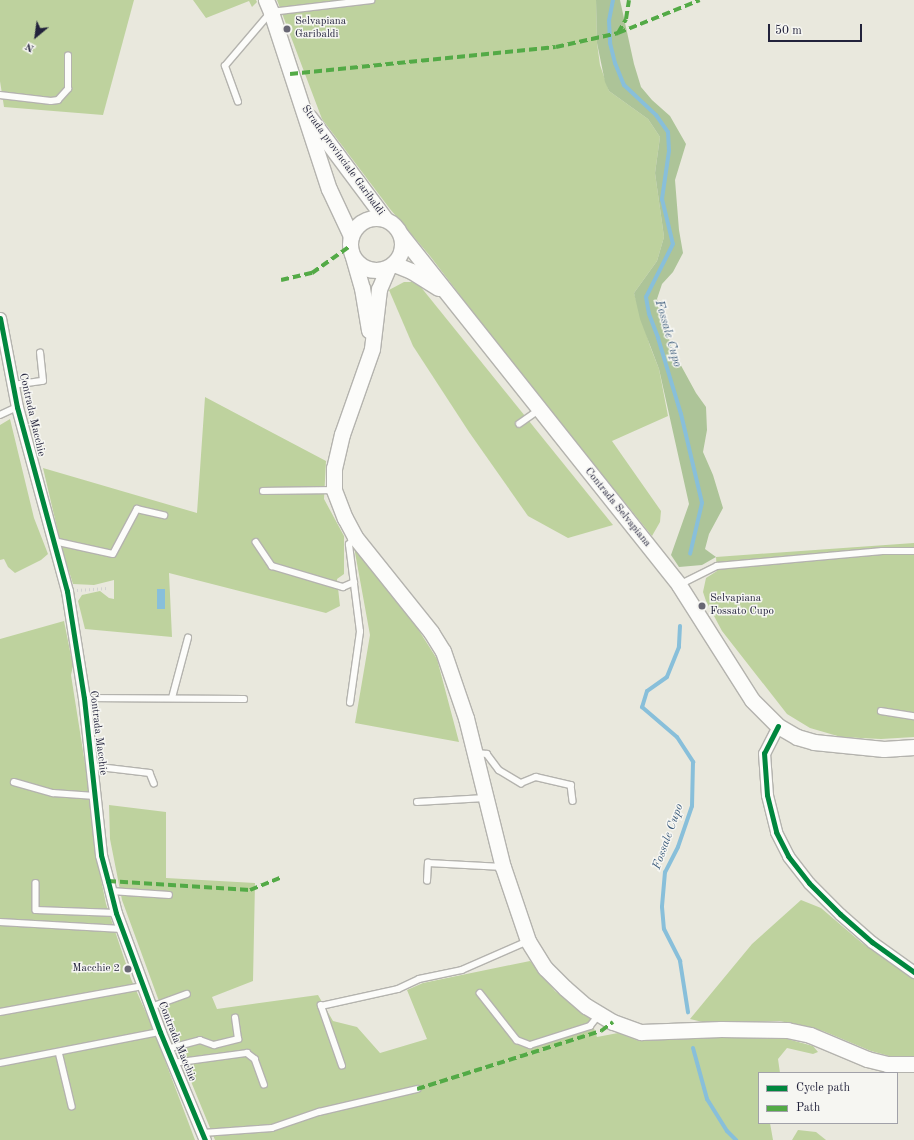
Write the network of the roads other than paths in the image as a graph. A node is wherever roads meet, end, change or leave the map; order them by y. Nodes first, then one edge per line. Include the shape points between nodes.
1 (371, 0) edge
2 (268, 6) edge
3 (68, 56) dead end
4 (0, 95) edge
5 (238, 102) dead end
6 (299, 103) junction
7 (385, 219) junction
8 (401, 234) junction
9 (351, 236) junction
10 (352, 255) junction
11 (391, 266) junction
12 (447, 294) junction
13 (0, 318) edge
14 (372, 349) junction
15 (40, 353) dead end
16 (13, 385) junction
17 (17, 407) junction
18 (539, 410) junction
19 (0, 415) edge
20 (519, 424) dead end
21 (334, 490) junction
22 (263, 491) dead end
23 (164, 515) dead end
24 (355, 537) junction
25 (54, 541) junction
26 (256, 542) dead end
27 (914, 551) edge
28 (354, 582) junction
29 (679, 586) junction
30 (188, 638) dead end
31 (84, 698) junction
32 (172, 698) junction
33 (244, 699) dead end
34 (350, 703) dead end
35 (881, 711) dead end
36 (914, 716) edge
37 (778, 726) junction
38 (914, 747) edge
39 (474, 753) junction
40 (91, 766) junction
41 (14, 782) dead end
42 (154, 784) dead end
43 (95, 796) junction
44 (485, 798) junction
45 (573, 801) dead end
46 (416, 802) dead end
47 (503, 867) junction
48 (427, 880) dead end
49 (36, 883) dead end
50 (110, 891) junction
51 (169, 896) dead end
52 (116, 913) junction
53 (0, 922) edge
54 (122, 929) junction
55 (528, 941) junction
56 (914, 972) edge
57 (143, 986) junction
58 (480, 993) dead end
59 (187, 994) dead end
60 (151, 1007) junction
61 (0, 1012) edge
62 (599, 1014) junction
63 (235, 1018) dead end
64 (160, 1032) junction
65 (167, 1049) junction
66 (59, 1052) junction
67 (0, 1063) edge
68 (173, 1063) junction
69 (914, 1064) edge
70 (342, 1066) dead end
71 (264, 1084) dead end
72 (417, 1089) dead end
73 (72, 1106) dead end
74 (204, 1137) edge

1 - 2 lane
2 - 5 lane via 225,66
2 - 6 main road, Strada provinciale Garibaldi
3 - 4 lane via 68,89 58,100 52,102
6 - 7 main road, Strada provinciale Garibaldi
6 - 9 main road, Strada provinciale Garibaldi via 329,189
7 - 8 main road via 395,225
7 - 9 main road via 364,220
8 - 11 main road via 402,250
8 - 12 main road, Contrada Selvapiana
9 - 10 main road
10 - 11 main road via 367,269 378,270
10 - 14 main road via 362,288
11 - 12 main road, Contrada Selvapiana via 411,271
11 - 14 main road via 379,289
12 - 18 main road, Contrada Selvapiana
13 - 16 street, Contrada Macchie
14 - 21 main road via 342,434 334,468
15 - 16 lane via 43,381
16 - 17 street, Contrada Macchie
17 - 19 lane
17 - 25 street, Contrada Macchie
18 - 20 lane
18 - 29 main road, Contrada Selvapiana
21 - 22 lane
21 - 24 main road
23 - 25 lane via 137,509 113,554
24 - 28 lane via 349,545
24 - 39 main road via 431,632 443,651 466,718
25 - 31 street, Contrada Macchie via 67,591
26 - 28 lane via 272,566 343,587
27 - 29 lane via 867,552 717,566
28 - 34 lane via 360,632
29 - 37 main road, Contrada Selvapiana via 752,700
30 - 32 lane
31 - 32 lane
31 - 40 street, Contrada Macchie
32 - 33 lane
35 - 36 lane
37 - 38 main road, Contrada Selvapiana via 797,737 814,742 884,749
37 - 56 street via 764,753 767,795 776,832 788,856 840,914 872,942
39 - 44 main road
39 - 45 lane via 487,754 499,770 521,783 536,777 571,785
40 - 42 lane via 150,773
40 - 43 street, Contrada Macchie
41 - 43 lane via 53,793
43 - 50 street, Contrada Macchie via 101,855
44 - 46 lane
44 - 47 main road
47 - 48 lane via 428,863
47 - 55 main road
49 - 52 lane via 36,910
50 - 51 lane
50 - 52 street, Contrada Macchie
52 - 54 street, Contrada Macchie
53 - 54 lane
54 - 57 street, Contrada Macchie
55 - 62 main road via 545,968 565,988
55 - 70 lane via 462,970 418,979 398,989 321,1006
57 - 60 street, Contrada Macchie
57 - 61 lane
58 - 62 lane via 517,1040 530,1045 590,1026
59 - 60 lane
60 - 64 street, Contrada Macchie
62 - 69 main road via 641,1032 787,1030 810,1035 874,1061 887,1064
63 - 65 lane via 238,1039 214,1045 200,1040
64 - 65 street, Contrada Macchie
64 - 66 lane
65 - 68 street, Contrada Macchie
66 - 67 lane
66 - 73 lane
68 - 71 lane via 247,1053 255,1058
68 - 74 street, Contrada Macchie
72 - 74 lane via 319,1112 272,1128

